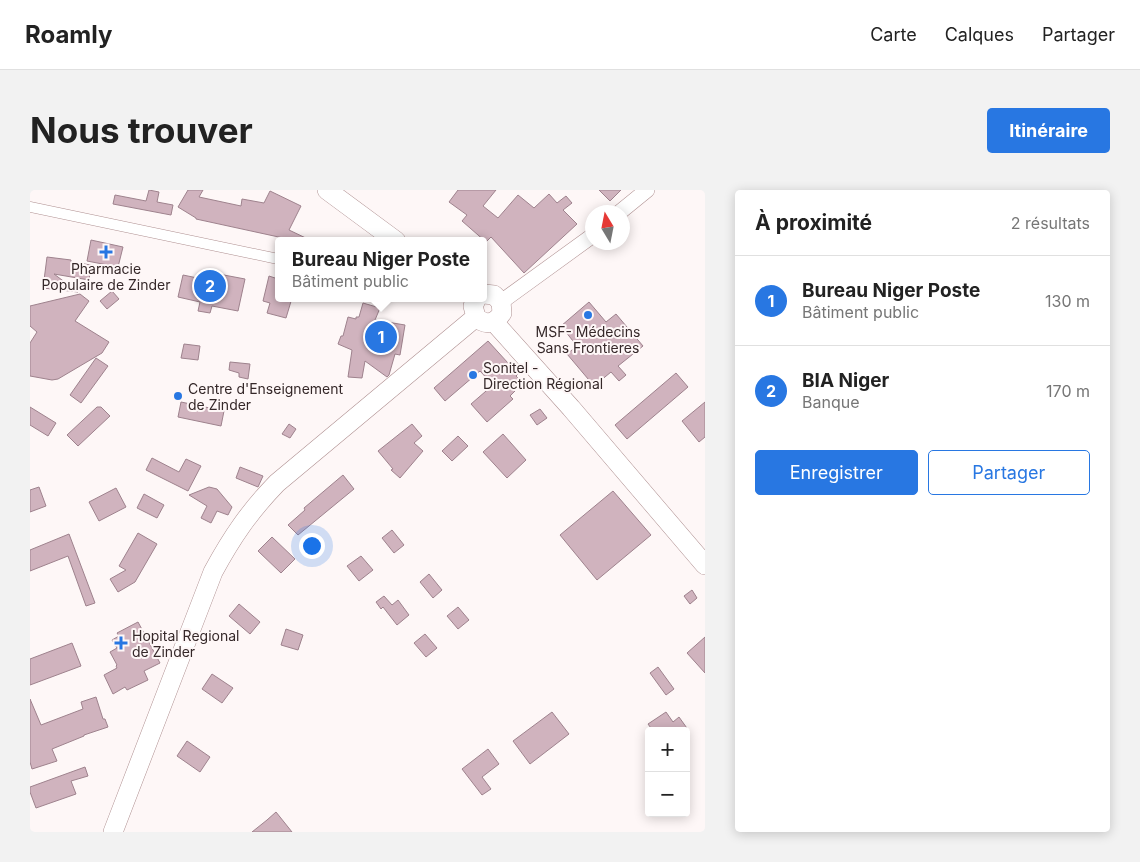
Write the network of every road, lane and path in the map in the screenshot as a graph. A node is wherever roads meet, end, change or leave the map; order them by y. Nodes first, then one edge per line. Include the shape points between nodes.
1 (327, 190) edge
2 (647, 190) edge
3 (629, 205) edge
4 (30, 208) edge
5 (391, 237) edge
6 (585, 241) edge
7 (275, 258) edge
8 (487, 294) edge
9 (474, 302) edge
10 (491, 315) junction
11 (705, 549) edge
12 (705, 565) edge
13 (113, 832) edge
14 (124, 832) edge

1 - 5 highway
2 - 3 street
4 - 7 street
6 - 10 street
8 - 10 highway via 494,295
9 - 10 highway via 473,306
10 - 11 highway via 582,404
10 - 12 highway
10 - 13 highway via 277,483 254,507 213,572
10 - 14 highway via 283,493 238,547 224,572

